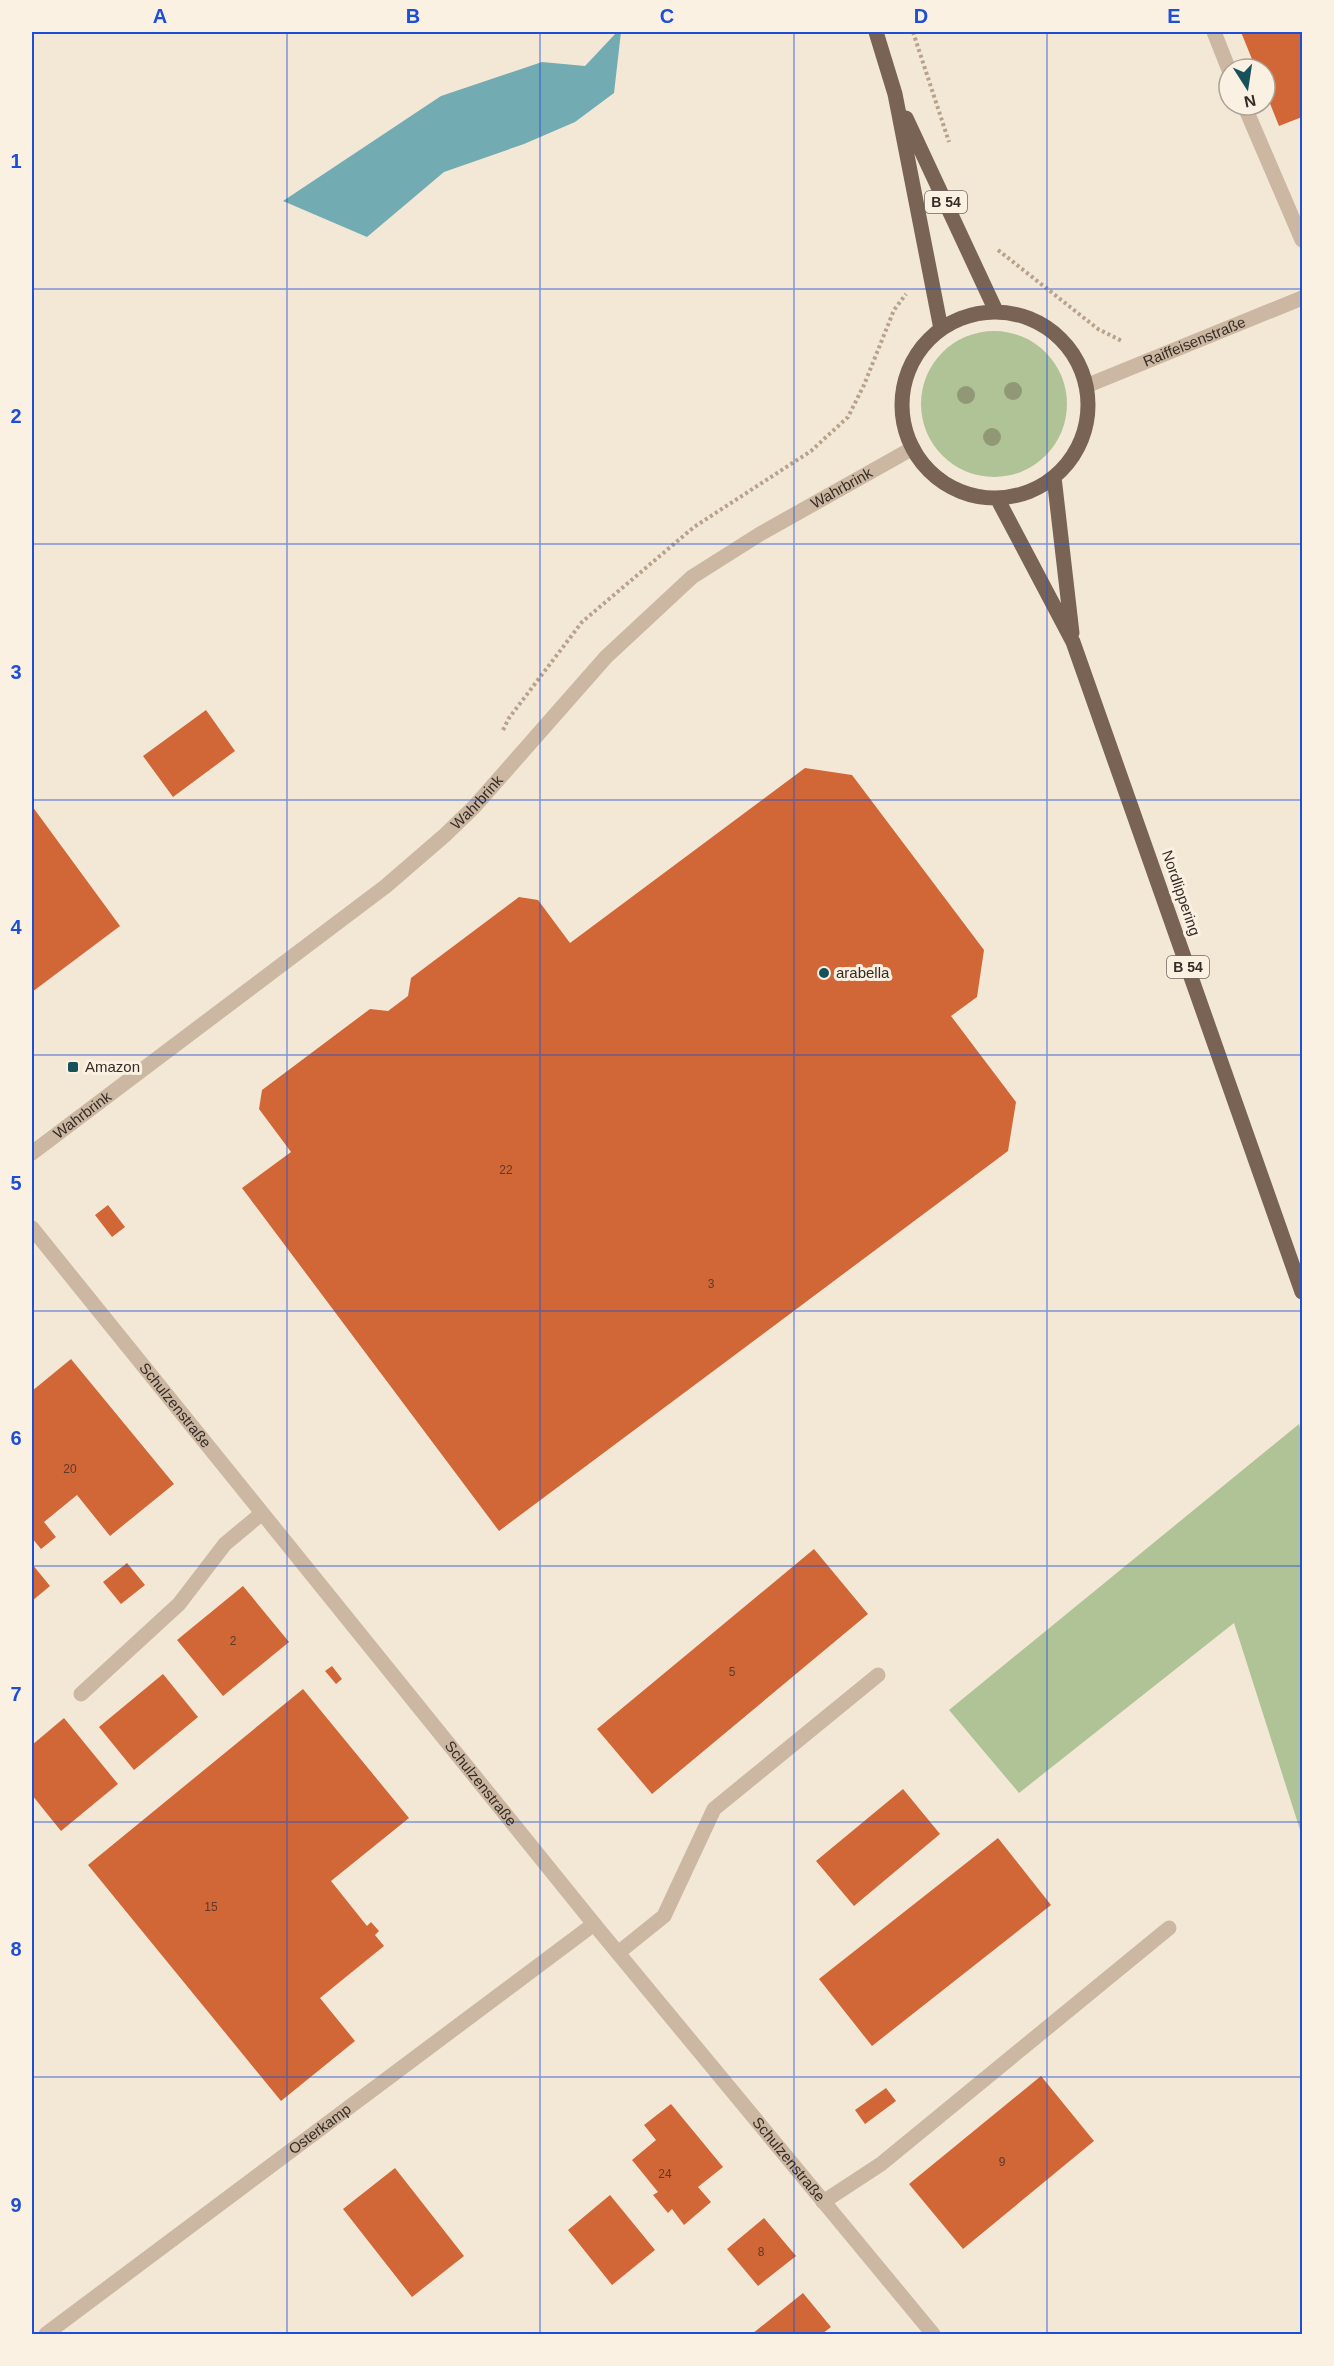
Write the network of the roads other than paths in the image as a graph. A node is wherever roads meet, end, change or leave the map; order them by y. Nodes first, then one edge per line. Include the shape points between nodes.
1 (876, 32) edge
2 (1214, 32) edge
3 (1224, 57) edge
4 (895, 93) junction
5 (1249, 117) edge
6 (1302, 240) edge
7 (1302, 298) edge
8 (996, 311) junction
9 (942, 328) junction
10 (1086, 386) junction
11 (913, 448) junction
12 (1054, 477) junction
13 (997, 498) junction
14 (1073, 642) junction
15 (32, 1153) edge
16 (32, 1228) edge
17 (1302, 1292) edge
18 (261, 1514) junction
19 (878, 1675) dead end
20 (81, 1694) dead end
21 (594, 1924) junction
22 (1170, 1928) dead end
23 (618, 1953) junction
24 (824, 2202) junction
25 (46, 2334) edge
26 (933, 2334) edge

1 - 4 main road, B 54
2 - 3 street
4 - 8 main road, B 54
4 - 9 main road, B 54
5 - 6 street
7 - 10 street, Raiffeisenstraße
8 - 9 main road via 968,316
8 - 10 main road via 1038,322 1058,336 1073,354
9 - 11 main road via 919,352 903,389 905,429
10 - 12 main road via 1086,423 1079,446
11 - 13 main road via 942,481 961,491
11 - 15 street, Wahrbrink via 692,577 606,657 474,807 386,886
12 - 13 main road via 1025,492
12 - 14 main road, Nordlippering / B 54
13 - 14 main road, Nordlippering / B 54
14 - 17 main road, Nordlippering / B 54
16 - 18 street, Schulzenstraße
18 - 20 street via 225,1544 179,1604
18 - 21 street, Schulzenstraße
19 - 23 street via 714,1809 664,1916
21 - 23 street, Schulzenstraße
21 - 25 street, Osterkamp
22 - 24 street via 881,2164
23 - 24 street, Schulzenstraße
24 - 26 street, Schulzenstraße

